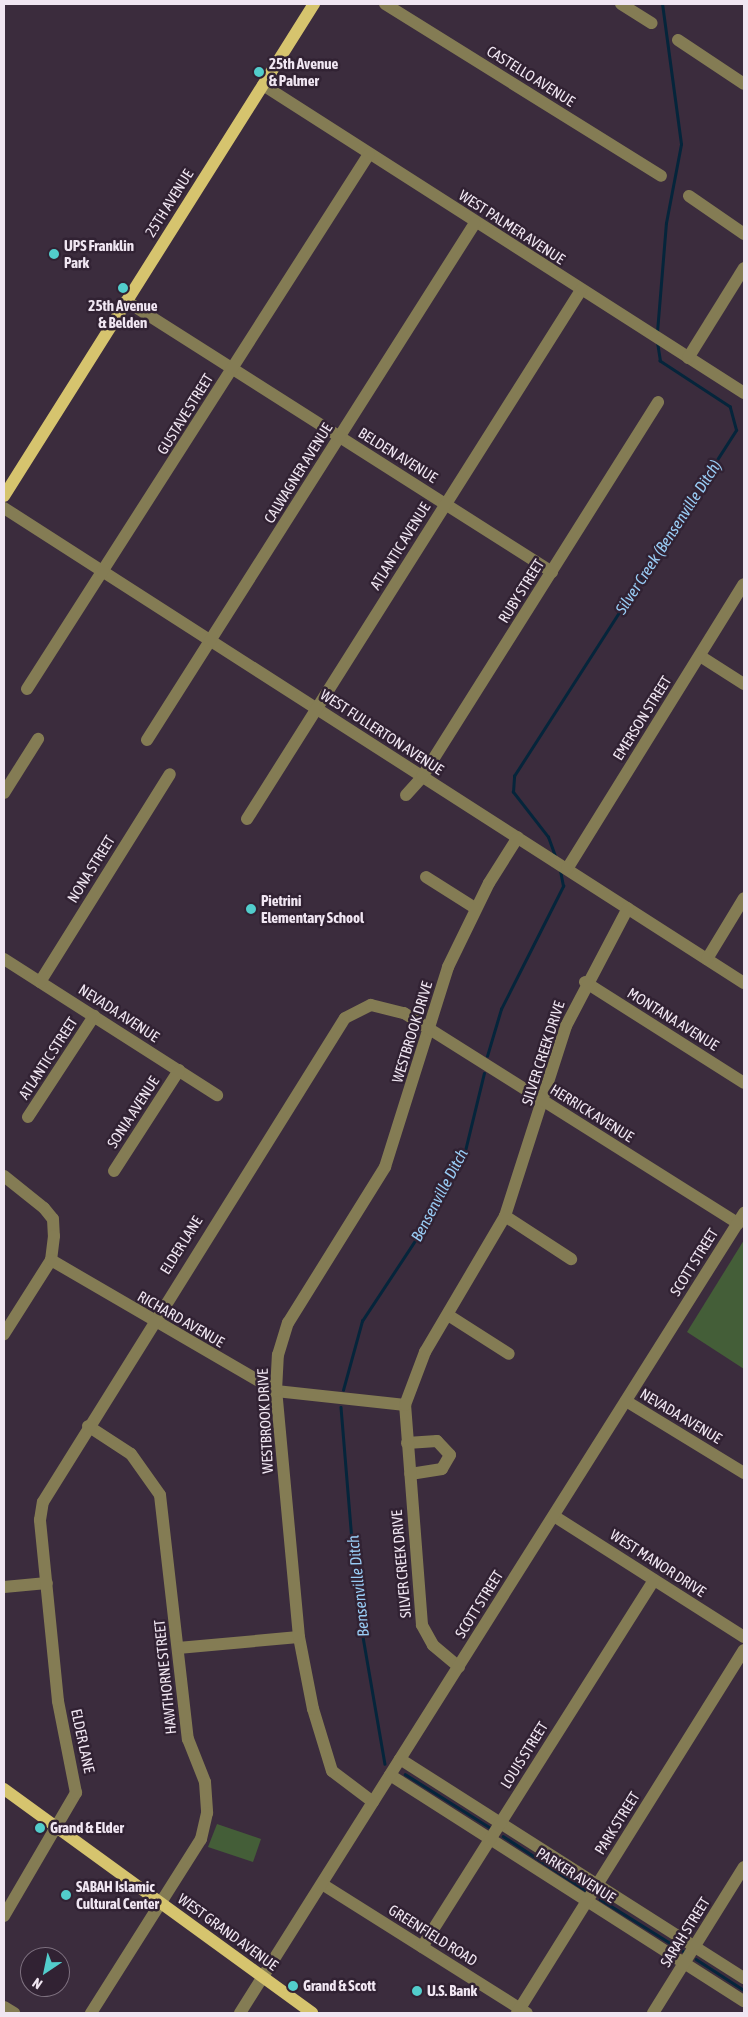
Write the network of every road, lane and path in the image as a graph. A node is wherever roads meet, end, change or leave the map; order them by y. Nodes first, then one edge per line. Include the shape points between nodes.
1 (314, 4) edge
2 (385, 4) edge
3 (621, 4) edge
4 (652, 23) dead end
5 (678, 40) dead end
6 (744, 84) edge
7 (263, 85) junction
8 (369, 154) junction
9 (661, 176) dead end
10 (689, 196) dead end
11 (475, 223) junction
12 (744, 234) edge
13 (744, 268) edge
14 (581, 290) junction
15 (126, 301) junction
16 (688, 358) junction
17 (232, 369) junction
18 (744, 393) edge
19 (658, 402) dead end
20 (339, 437) junction
21 (4, 496) edge
22 (446, 505) junction
23 (4, 508) edge
24 (104, 572) junction
25 (552, 572) junction
26 (744, 584) edge
27 (210, 641) junction
28 (700, 656) junction
29 (744, 684) edge
30 (27, 689) dead end
31 (316, 709) junction
32 (38, 739) dead end
33 (147, 740) dead end
34 (170, 774) dead end
35 (422, 777) junction
36 (4, 793) edge
37 (406, 794) dead end
38 (247, 819) dead end
39 (518, 837) junction
40 (566, 869) junction
41 (426, 877) dead end
42 (744, 898) edge
43 (476, 908) junction
44 (628, 908) junction
45 (707, 958) junction
46 (5, 963) edge
47 (40, 982) junction
48 (585, 982) junction
49 (744, 983) edge
50 (94, 1016) junction
51 (430, 1029) junction
52 (179, 1070) junction
53 (744, 1083) edge
54 (217, 1095) dead end
55 (544, 1102) junction
56 (28, 1117) dead end
57 (114, 1171) dead end
58 (4, 1176) edge
59 (505, 1216) junction
60 (741, 1218) edge
61 (571, 1259) dead end
62 (51, 1260) junction
63 (448, 1315) junction
64 (152, 1322) junction
65 (4, 1334) edge
66 (509, 1354) dead end
67 (276, 1391) junction
68 (626, 1401) junction
69 (405, 1405) junction
70 (88, 1426) junction
71 (407, 1443) junction
72 (744, 1473) edge
73 (410, 1474) junction
74 (554, 1516) junction
75 (654, 1580) junction
76 (47, 1583) junction
77 (4, 1587) edge
78 (299, 1637) junction
79 (744, 1637) edge
80 (178, 1648) junction
81 (744, 1650) edge
82 (458, 1667) junction
83 (400, 1759) junction
84 (390, 1775) junction
85 (4, 1789) edge
86 (373, 1802) junction
87 (500, 1824) junction
88 (58, 1830) junction
89 (490, 1840) junction
90 (744, 1867) edge
91 (322, 1884) junction
92 (597, 1885) junction
93 (587, 1901) junction
94 (160, 1903) junction
95 (4, 1916) edge
96 (695, 1946) junction
97 (422, 1947) junction
98 (684, 1963) junction
99 (263, 1978) junction
100 (744, 1978) edge
101 (744, 2001) edge
102 (4, 2007) edge
103 (521, 2012) edge
104 (14, 2013) edge
105 (91, 2013) edge
106 (240, 2013) edge
107 (312, 2013) edge
108 (653, 2013) edge

1 - 7 main road, 25TH AVENUE
2 - 9 street, CASTELLO AVENUE
3 - 4 street
5 - 6 street
7 - 8 street, WEST PALMER AVENUE
7 - 15 main road, 25TH AVENUE
8 - 11 street, WEST PALMER AVENUE
8 - 17 street, GUSTAVE STREET
10 - 12 street
11 - 14 street, WEST PALMER AVENUE
11 - 20 street, CALWAGNER AVENUE
13 - 16 street
14 - 16 street, WEST PALMER AVENUE
14 - 22 street, ATLANTIC AVENUE
15 - 17 street, BELDEN AVENUE
15 - 21 main road, 25TH AVENUE
16 - 18 street, WEST PALMER AVENUE
17 - 20 street, BELDEN AVENUE
17 - 24 street, GUSTAVE STREET
19 - 25 street, RUBY STREET
20 - 22 street, BELDEN AVENUE
20 - 27 street, CALWAGNER AVENUE
22 - 25 street, BELDEN AVENUE
22 - 31 street, ATLANTIC AVENUE
23 - 24 street, WEST FULLERTON AVENUE
24 - 27 street, WEST FULLERTON AVENUE
24 - 30 street, GUSTAVE STREET
25 - 35 street, RUBY STREET
26 - 28 street, EMERSON STREET
27 - 31 street, WEST FULLERTON AVENUE
27 - 33 street, CALWAGNER AVENUE
28 - 29 street
28 - 40 street, EMERSON STREET
31 - 35 street, WEST FULLERTON AVENUE
31 - 38 street, ATLANTIC AVENUE
32 - 36 street
34 - 47 street, NONA STREET
35 - 37 street, RUBY STREET
35 - 39 street, WEST FULLERTON AVENUE
39 - 40 street, WEST FULLERTON AVENUE
39 - 43 street, WESTBROOK DRIVE
40 - 44 street, WEST FULLERTON AVENUE
41 - 43 street
42 - 45 street
43 - 51 street, WESTBROOK DRIVE via 448,967
44 - 45 street, WEST FULLERTON AVENUE
44 - 48 street, SILVER CREEK DRIVE
45 - 49 street, WEST FULLERTON AVENUE
46 - 47 street, NEVADA AVENUE
47 - 50 street, NEVADA AVENUE
48 - 53 street, MONTANA AVENUE
48 - 55 street, SILVER CREEK DRIVE via 566,1026
50 - 52 street, NEVADA AVENUE
50 - 56 street, ATLANTIC STREET
51 - 55 street, HERRICK AVENUE
51 - 64 street, ELDER LANE via 382,1005 360,1008 345,1018
51 - 67 street, WESTBROOK DRIVE via 386,1167 288,1323 278,1355
52 - 54 street, NEVADA AVENUE
52 - 57 street, SONIA AVENUE
55 - 59 street, SILVER CREEK DRIVE
55 - 60 street, HERRICK AVENUE
58 - 62 street via 32,1195 53,1219
59 - 61 street
59 - 63 street, SILVER CREEK DRIVE
60 - 68 street, SCOTT STREET
62 - 64 street, RICHARD AVENUE
62 - 65 street
63 - 66 street
63 - 69 street, SILVER CREEK DRIVE via 418,1365
64 - 67 street, RICHARD AVENUE
64 - 70 street, ELDER LANE
67 - 69 street, RICHARD AVENUE
67 - 78 street, WESTBROOK DRIVE
68 - 72 street, NEVADA AVENUE
68 - 74 street, SCOTT STREET
69 - 71 street, SILVER CREEK DRIVE
70 - 76 street, ELDER LANE via 43,1502 40,1520
70 - 80 street, HAWTHORNE STREET via 131,1454 160,1495
71 - 73 street, SILVER CREEK DRIVE
71 - 73 street via 437,1441 450,1455 442,1469
73 - 82 street, SILVER CREEK DRIVE via 422,1625 433,1645
74 - 75 street, WEST MANOR DRIVE
74 - 82 street, SCOTT STREET
75 - 79 street, WEST MANOR DRIVE
75 - 87 street, LOUIS STREET
76 - 77 street
76 - 88 street, ELDER LANE via 58,1701 76,1787 72,1804
78 - 80 street
78 - 86 street, WESTBROOK DRIVE via 330,1766 337,1776
80 - 94 street, HAWTHORNE STREET via 188,1739 205,1782 207,1813 201,1839
81 - 92 street, PARK STREET
82 - 83 street, SCOTT STREET
83 - 84 street, SCOTT STREET
83 - 87 street, PARKER AVENUE
84 - 86 street, SCOTT STREET
84 - 89 street, PARKER AVENUE
85 - 88 main road, WEST GRAND AVENUE
86 - 91 street, SCOTT STREET
87 - 89 street, LOUIS STREET
87 - 92 street, PARKER AVENUE
88 - 94 main road, WEST GRAND AVENUE
88 - 95 street, ELDER LANE
89 - 93 street, PARKER AVENUE
89 - 97 street, LOUIS STREET
90 - 96 street, SARAH STREET
91 - 97 street, GREENFIELD ROAD
91 - 99 street, SCOTT STREET
92 - 93 street, PARK STREET
92 - 96 street, PARKER AVENUE
93 - 98 street, PARKER AVENUE
93 - 103 street, PARK STREET
94 - 99 main road, WEST GRAND AVENUE
94 - 105 street, HAWTHORNE STREET
96 - 98 street, SARAH STREET
96 - 100 street, PARKER AVENUE
97 - 103 street, GREENFIELD ROAD
98 - 101 street, PARKER AVENUE
98 - 108 street, SARAH STREET
99 - 106 street, SCOTT STREET
99 - 107 main road, WEST GRAND AVENUE
102 - 104 street

